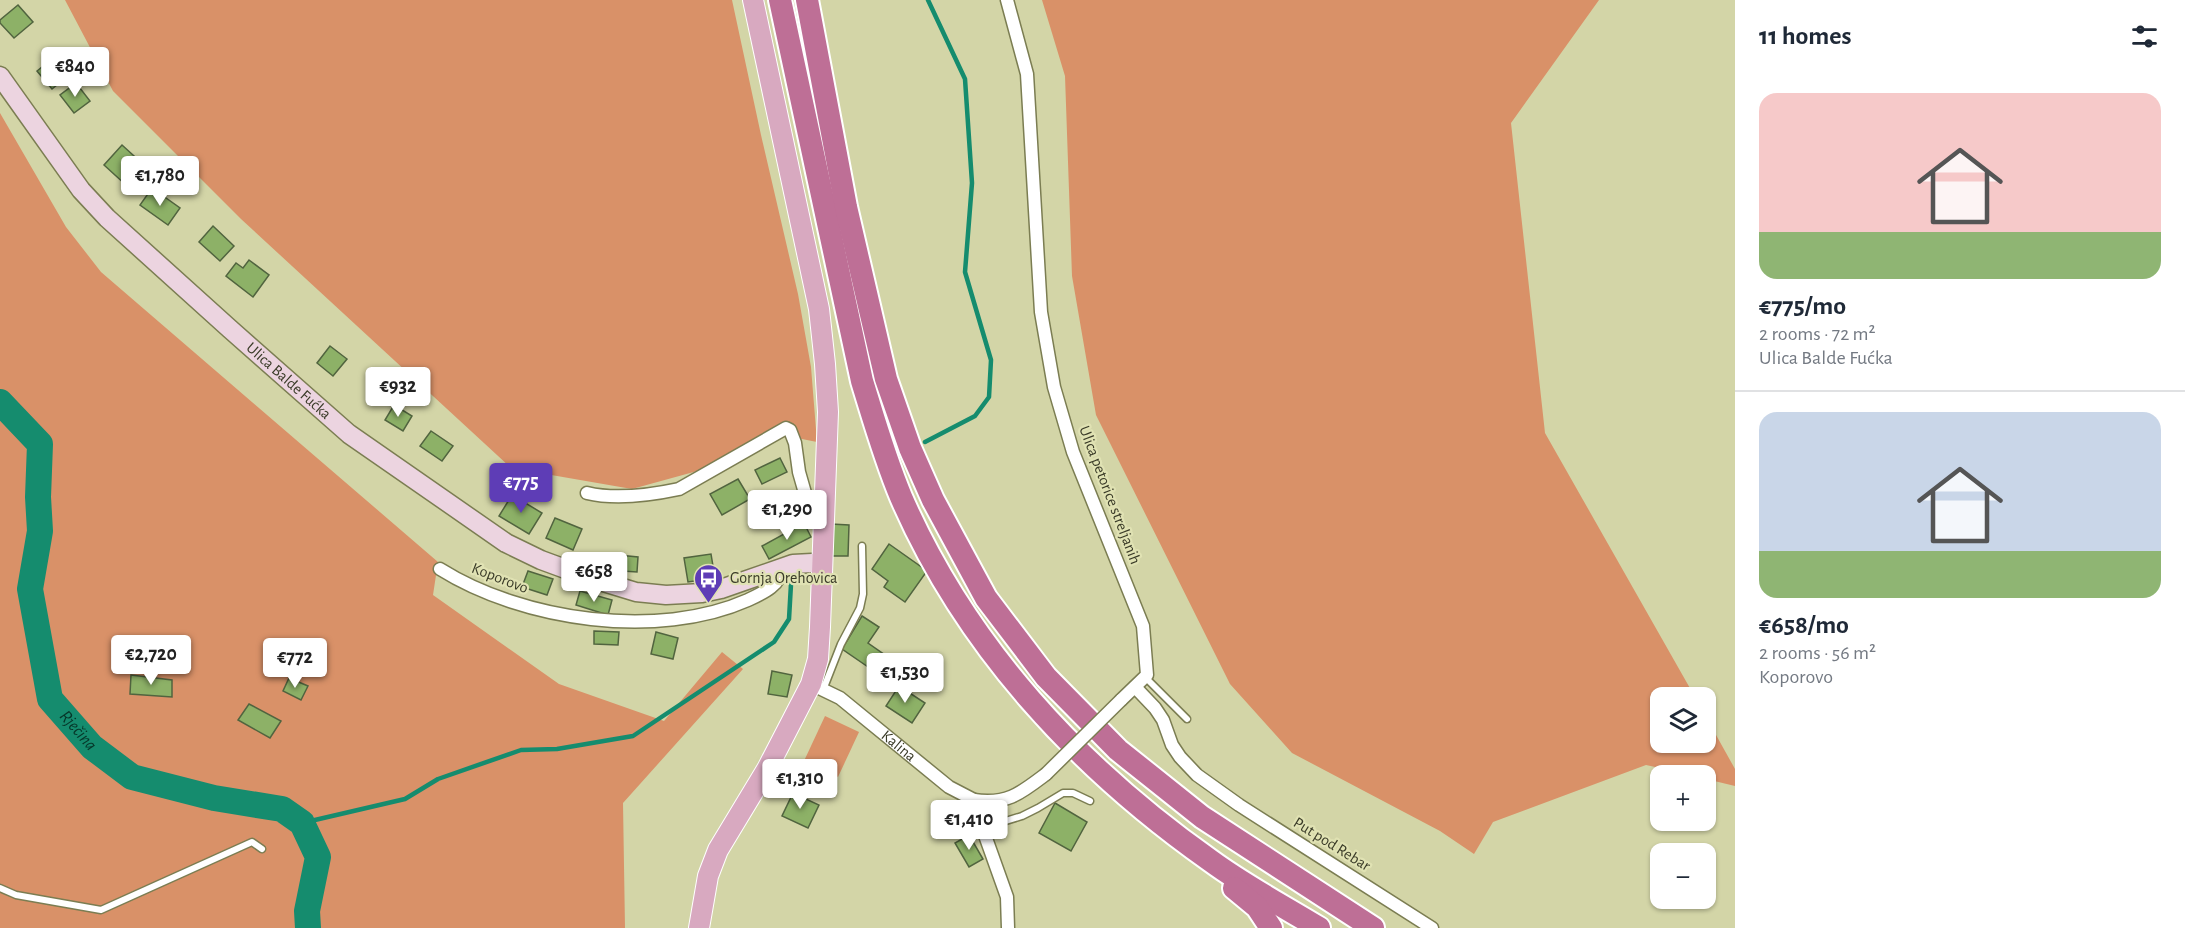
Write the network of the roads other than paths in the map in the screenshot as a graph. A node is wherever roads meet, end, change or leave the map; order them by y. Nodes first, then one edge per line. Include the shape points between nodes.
1 (753, 0) edge
2 (780, 0) edge
3 (807, 0) edge
4 (1008, 0) edge
5 (0, 76) edge
6 (587, 493) dead end
7 (824, 523) junction
8 (862, 546) dead end
9 (822, 565) junction
10 (783, 567) junction
11 (440, 569) dead end
12 (1146, 677) junction
13 (817, 687) junction
14 (1135, 687) junction
15 (1187, 719) dead end
16 (974, 800) junction
17 (1090, 801) dead end
18 (982, 828) junction
19 (1190, 846) junction
20 (262, 849) dead end
21 (0, 888) edge
22 (1367, 923) edge
23 (699, 928) edge
24 (1008, 928) edge
25 (1271, 928) edge
26 (1319, 928) edge
27 (1389, 928) edge
28 (1432, 928) edge

1 - 7 main road via 819,309 828,412
2 - 19 highway via 862,381 880,440 913,523 954,598 1033,704 1090,764
3 - 22 highway via 846,207 886,380 933,500 986,598 1046,676 1118,750 1202,817
4 - 12 street, Ulica petorice streljanih via 1027,74 1041,312 1054,387 1073,452 1143,626
5 - 10 main road, Ulica Balde Fućka via 81,190 107,218 350,434 506,543 590,578 636,592 666,595 722,589
6 - 7 street via 629,495 679,489 786,428 795,443 811,514
7 - 9 main road
8 - 13 lane via 860,608
9 - 10 main road, Ulica Balde Fućka via 802,563
9 - 13 main road
10 - 11 street, Koporovo via 775,584 731,608 651,621 614,620 522,605 475,588
12 - 14 street
12 - 15 lane
13 - 16 street, Kalina via 860,712 949,787
13 - 23 main road via 718,850 708,876
14 - 16 street, bridge via 1046,774 1011,798
14 - 28 street, Put pod Rebar via 1155,708 1172,745 1197,776
16 - 18 street
17 - 18 lane via 1063,793 1022,816
18 - 24 street via 1007,897
19 - 25 highway via 1211,872 1249,900
19 - 26 highway
20 - 21 lane via 252,842 101,910 16,895
22 - 27 highway

